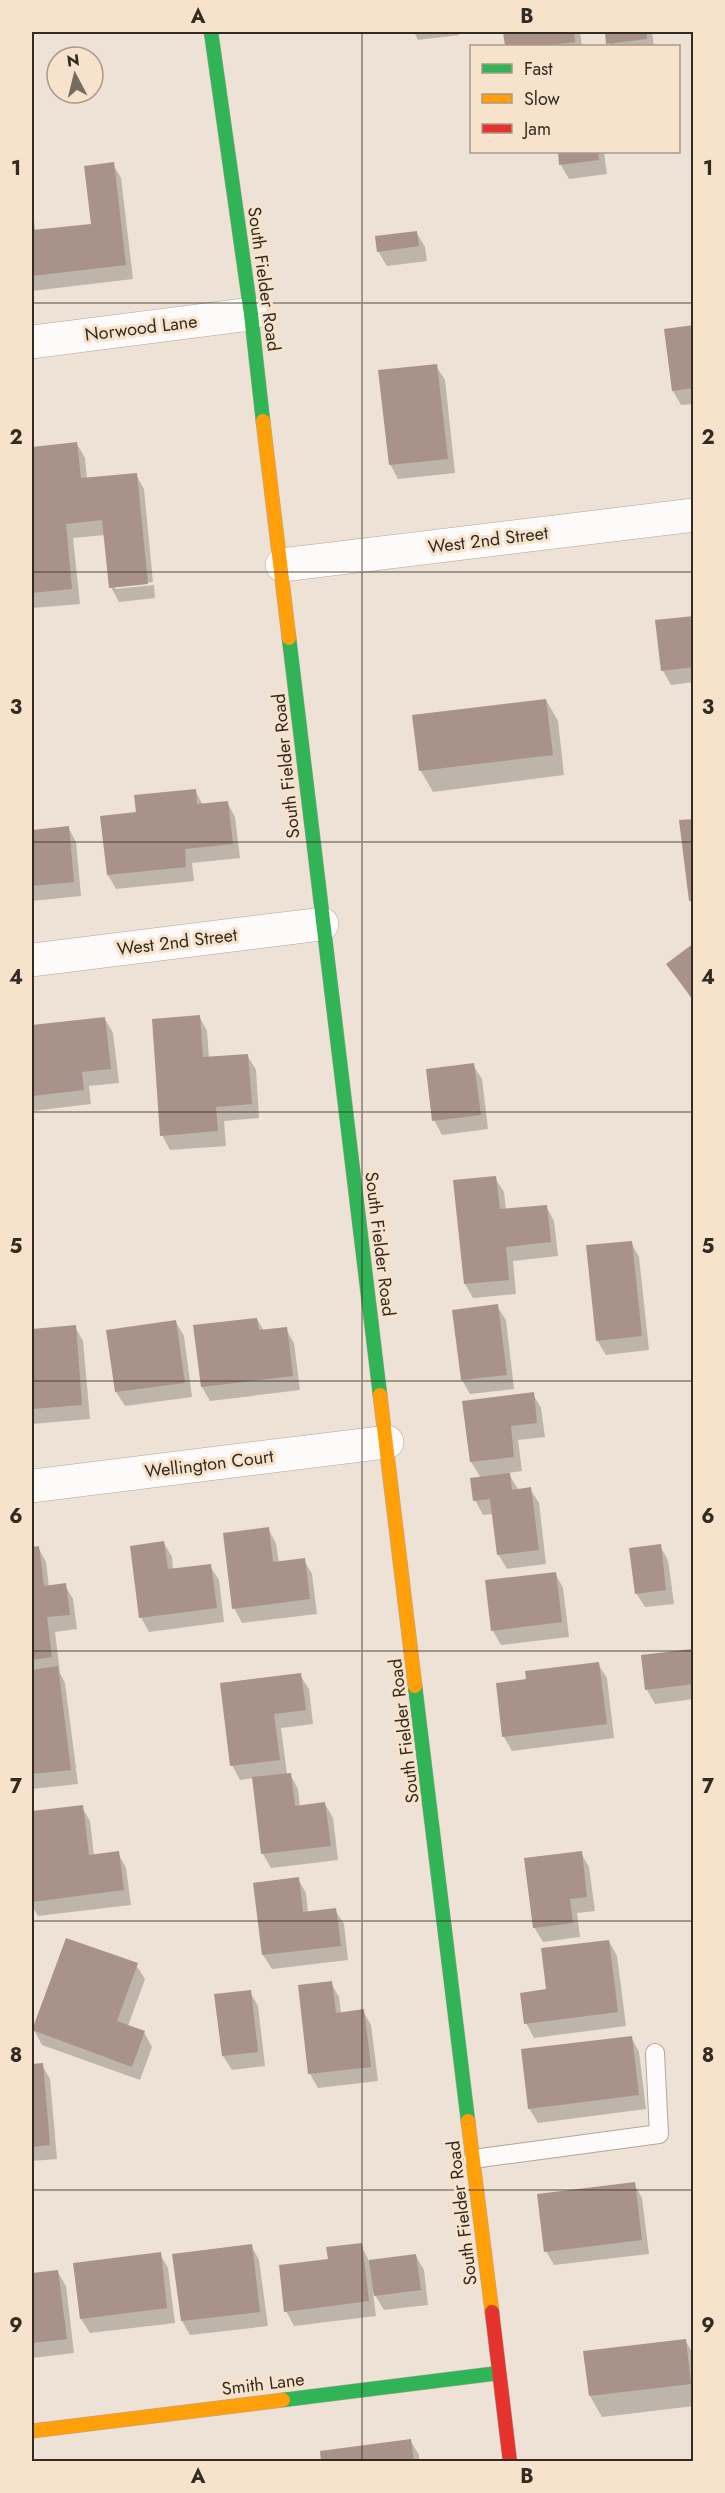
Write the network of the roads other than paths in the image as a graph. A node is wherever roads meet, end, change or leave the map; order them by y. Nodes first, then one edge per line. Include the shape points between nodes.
1 (211, 32) edge
2 (251, 314) junction
3 (32, 342) edge
4 (693, 515) edge
5 (282, 565) junction
6 (322, 924) junction
7 (32, 960) edge
8 (387, 1442) junction
9 (32, 1486) edge
10 (655, 2053) dead end
11 (473, 2159) junction
12 (499, 2373) junction
13 (32, 2431) edge
14 (510, 2462) edge

1 - 2 main road, South Fielder Road
2 - 3 street, Norwood Lane
2 - 5 main road, South Fielder Road
4 - 5 street, West 2nd Street
5 - 6 main road, South Fielder Road
6 - 7 street, West 2nd Street
6 - 8 main road, South Fielder Road
8 - 9 street, Wellington Court
8 - 11 main road, South Fielder Road
10 - 11 lane via 659,2134
11 - 12 main road, South Fielder Road
12 - 13 main road, Smith Lane
12 - 14 main road, South Fielder Road

